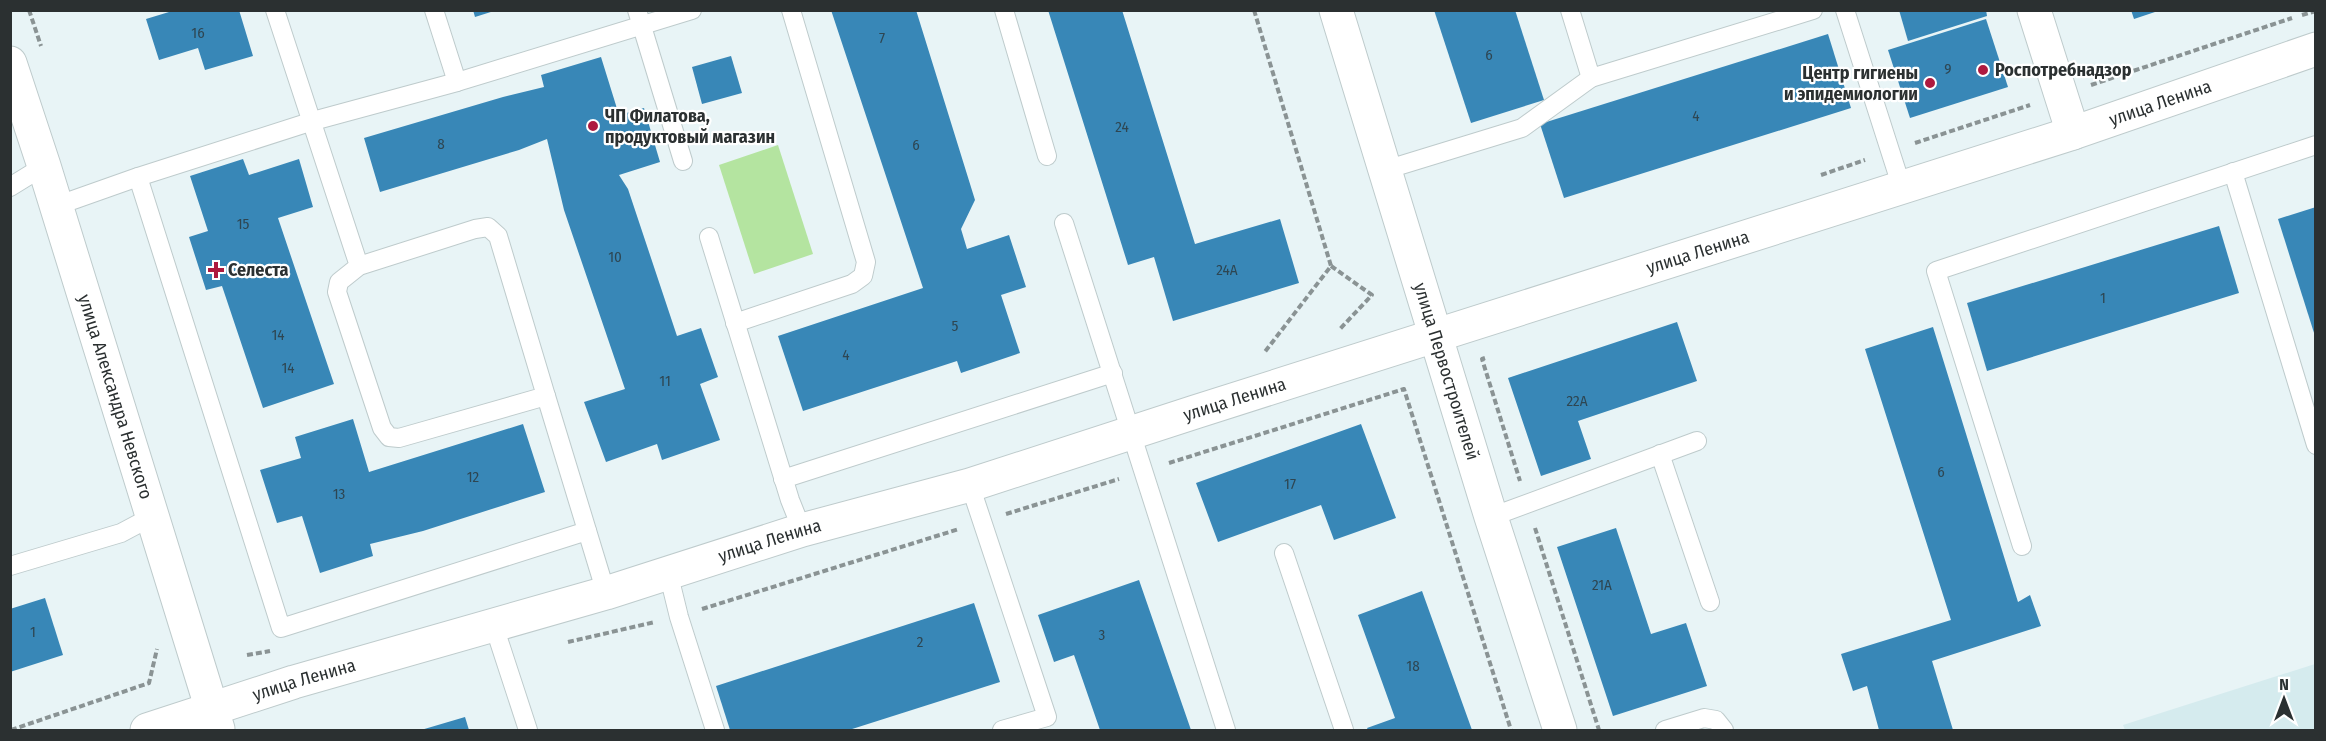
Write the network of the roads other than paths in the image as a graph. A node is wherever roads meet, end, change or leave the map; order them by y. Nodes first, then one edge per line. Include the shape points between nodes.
1 (275, 10) edge
2 (434, 10) edge
3 (692, 10) edge
4 (791, 10) edge
5 (1004, 10) edge
6 (1336, 10) edge
7 (1570, 10) edge
8 (1813, 10) edge
9 (1845, 10) edge
10 (2034, 10) edge
11 (640, 18) edge
12 (2316, 49) edge
13 (11, 66) edge
14 (1591, 78) junction
15 (457, 82) junction
16 (313, 121) junction
17 (2073, 134) junction
18 (2316, 145) edge
19 (1047, 156) dead end
20 (683, 161) dead end
21 (44, 166) junction
22 (1385, 170) junction
23 (2233, 172) junction
24 (138, 177) junction
25 (10, 187) edge
26 (1902, 188) junction
27 (56, 206) junction
28 (1064, 223) dead end
29 (709, 237) dead end
30 (359, 266) junction
31 (735, 323) junction
32 (1437, 335) junction
33 (1113, 373) junction
34 (546, 396) junction
35 (1133, 433) junction
36 (1698, 441) dead end
37 (2316, 445) edge
38 (1660, 454) junction
39 (783, 479) junction
40 (970, 485) junction
41 (153, 516) junction
42 (1491, 517) junction
43 (802, 530) junction
44 (587, 531) junction
45 (2022, 546) dead end
46 (1284, 553) dead end
47 (10, 566) edge
48 (668, 572) junction
49 (606, 593) junction
50 (1710, 602) dead end
51 (494, 626) junction
52 (216, 720) edge
53 (1049, 724) edge
54 (147, 730) edge
55 (528, 730) edge
56 (715, 730) edge
57 (1002, 730) edge
58 (1226, 730) edge
59 (1344, 730) edge
60 (1560, 730) edge
61 (1665, 730) edge
62 (1724, 730) edge

1 - 16 lane
2 - 15 lane
3 - 11 lane
4 - 31 lane via 866,262 862,276 852,284
5 - 19 lane
6 - 22 street, улица Первостроителей
7 - 14 lane
8 - 14 lane
9 - 26 lane
10 - 17 street
11 - 15 lane
11 - 20 lane
12 - 17 street, улица Ленина
13 - 21 street, улица Александра Невского
14 - 22 lane via 1522,128
15 - 16 lane
16 - 24 lane
16 - 30 lane
17 - 26 street, улица Ленина
18 - 23 lane
21 - 25 lane
21 - 27 street, улица Александра Невского
22 - 32 street, улица Первостроителей
23 - 37 lane
23 - 45 lane via 1936,271
24 - 27 lane
24 - 44 lane via 281,628
26 - 32 street, улица Ленина
27 - 41 street, улица Александра Невского
28 - 33 lane
29 - 31 lane
30 - 34 lane via 488,227 498,236
30 - 34 lane via 339,282 337,292 382,428 389,437 399,438
31 - 39 lane
32 - 35 street, улица Ленина
32 - 42 street, улица Первостроителей
33 - 35 lane
33 - 39 lane
34 - 44 lane
35 - 40 street, улица Ленина
35 - 58 lane
36 - 38 lane
38 - 42 lane
38 - 50 lane
39 - 43 lane
40 - 43 street, улица Ленина
40 - 53 lane
41 - 47 lane via 121,533
41 - 52 street, улица Александра Невского
42 - 60 street, улица Первостроителей
43 - 48 street, улица Ленина
44 - 49 lane
46 - 59 lane
48 - 49 street, улица Ленина
48 - 56 lane
49 - 51 street, улица Ленина
51 - 52 street, улица Ленина via 294,682
51 - 55 lane
52 - 54 street, улица Ленина
53 - 57 lane
61 - 62 lane via 1704,718 1716,720

